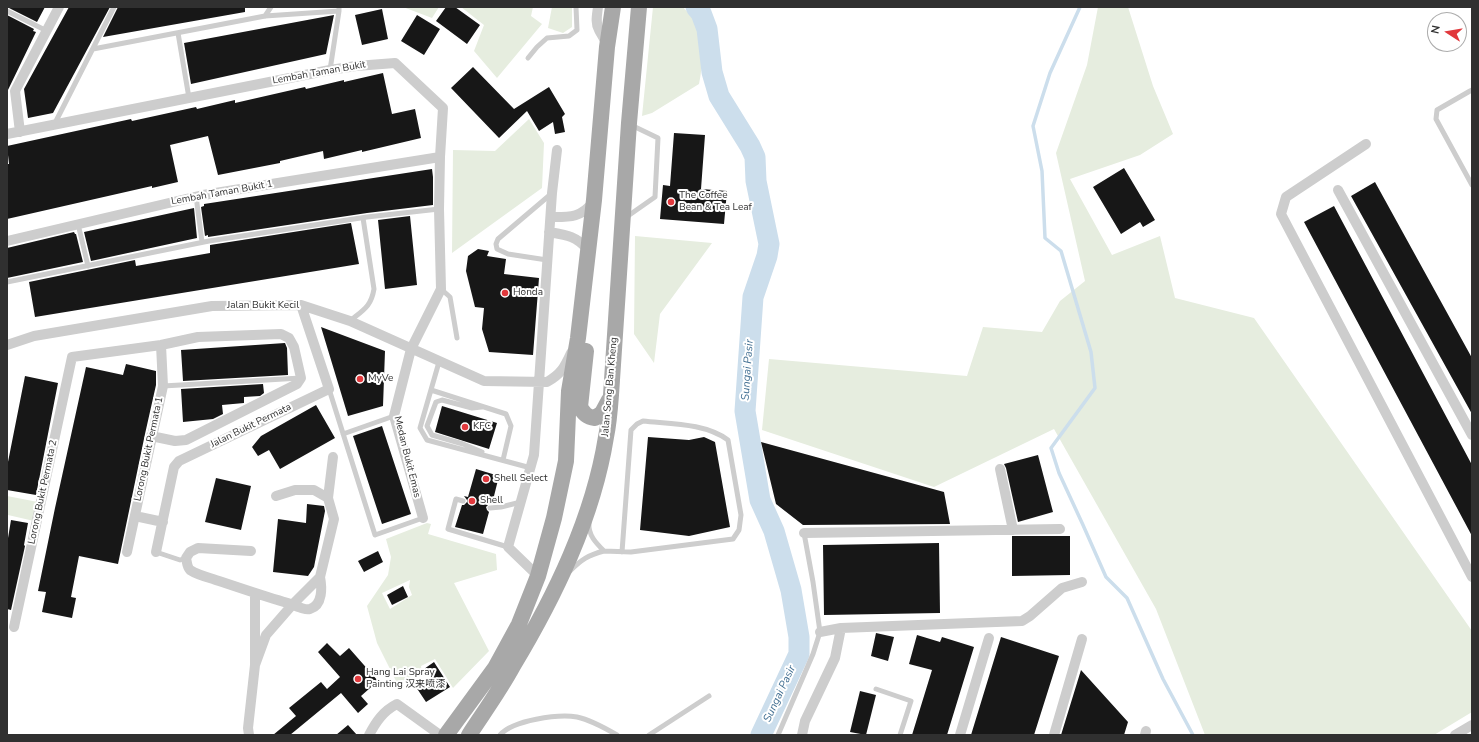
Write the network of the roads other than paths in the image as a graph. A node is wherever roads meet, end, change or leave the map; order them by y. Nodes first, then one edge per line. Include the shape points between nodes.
1 (59, 7) edge
2 (114, 7) edge
3 (271, 7) edge
4 (576, 7) edge
5 (598, 7) edge
6 (613, 7) edge
7 (639, 7) edge
8 (339, 9) edge
9 (7, 11) edge
10 (265, 16) junction
11 (47, 31) junction
12 (178, 33) junction
13 (608, 47) junction
14 (93, 49) junction
15 (528, 58) dead end
16 (330, 70) junction
17 (1472, 90) edge
18 (189, 98) junction
19 (629, 123) junction
20 (55, 124) junction
21 (20, 132) junction
22 (7, 134) edge
23 (1366, 144) dead end
24 (557, 150) dead end
25 (440, 157) junction
26 (1472, 185) edge
27 (1338, 190) dead end
28 (552, 193) junction
29 (196, 196) junction
30 (594, 200) junction
31 (439, 209) junction
32 (551, 217) junction
33 (363, 218) junction
34 (622, 220) junction
35 (78, 224) junction
36 (590, 230) junction
37 (549, 232) junction
38 (7, 241) edge
39 (202, 242) junction
40 (587, 249) junction
41 (547, 260) junction
42 (88, 266) junction
43 (7, 282) edge
44 (441, 289) junction
45 (301, 305) junction
46 (350, 321) junction
47 (457, 338) dead end
48 (578, 338) junction
49 (7, 344) edge
50 (161, 345) junction
51 (411, 349) junction
52 (440, 362) junction
53 (301, 378) junction
54 (540, 382) junction
55 (163, 386) junction
56 (329, 388) junction
57 (431, 390) junction
58 (611, 395) junction
59 (482, 406) junction
60 (394, 416) junction
61 (343, 434) junction
62 (1472, 434) edge
63 (151, 436) junction
64 (334, 457) dead end
65 (503, 460) junction
66 (531, 468) junction
67 (1000, 469) dead end
68 (276, 496) dead end
69 (592, 496) junction
70 (328, 498) junction
71 (463, 501) dead end
72 (520, 502) junction
73 (490, 508) dead end
74 (134, 516) junction
75 (423, 518) joint
76 (163, 522) junction
77 (1060, 529) dead end
78 (1013, 530) junction
79 (804, 533) joint
80 (508, 547) junction
81 (251, 551) dead end
82 (604, 551) junction
83 (127, 552) dead end
84 (156, 552) joint
85 (622, 552) junction
86 (186, 558) junction
87 (538, 576) junction
88 (1472, 576) edge
89 (320, 577) junction
90 (1082, 582) dead end
91 (557, 584) junction
92 (255, 594) junction
93 (293, 604) junction
94 (14, 627) dead end
95 (841, 628) junction
96 (820, 632) junction
97 (988, 638) dead end
98 (1082, 639) dead end
99 (255, 665) junction
100 (876, 689) dead end
101 (709, 696) dead end
102 (1472, 725) edge
103 (249, 735) edge
104 (369, 735) edge
105 (440, 735) edge
106 (446, 735) edge
107 (469, 735) edge
108 (500, 735) edge
109 (617, 735) edge
110 (649, 735) edge
111 (778, 735) edge
112 (802, 735) edge
113 (900, 735) edge
114 (960, 735) edge
115 (1054, 735) edge
116 (1455, 735) edge

1 - 11 street
2 - 14 lane
3 - 10 lane
4 - 15 lane via 577,30 569,36 547,38
5 - 13 street via 598,29
6 - 13 main road
7 - 19 main road, Jalan Song Ban Kheng
8 - 10 lane
8 - 16 lane
9 - 11 lane
10 - 12 lane
11 - 21 street via 15,91
12 - 14 lane
12 - 18 lane
13 - 30 main road
14 - 20 lane
16 - 18 street, Lembah Taman Bukit
16 - 25 street, Lembah Taman Bukit via 395,63 443,108
17 - 26 lane via 1437,110 1436,119
18 - 20 street, Lembah Taman Bukit
19 - 34 main road, Jalan Song Ban Kheng
19 - 34 lane via 658,138 655,197
20 - 21 street, Lembah Taman Bukit
21 - 22 street, Lembah Taman Bukit
23 - 88 street via 1286,197 1281,214
24 - 28 street
25 - 29 street, Lembah Taman Bukit 1
25 - 31 street, Lembah Taman Bukit
27 - 62 street
28 - 32 street
28 - 41 lane via 498,239 496,244 497,249 508,254
29 - 35 street, Lembah Taman Bukit 1
29 - 39 lane
30 - 32 street via 587,210 574,216
30 - 36 main road
31 - 33 lane
31 - 44 street, Lembah Taman Bukit
32 - 37 street
33 - 39 lane
33 - 46 lane via 374,289 367,306
34 - 58 main road, Jalan Song Ban Kheng
35 - 38 street, Lembah Taman Bukit 1
35 - 42 lane
36 - 40 main road
36 - 58 main road via 595,240 596,253 580,407 583,413 589,418 595,418 602,413
37 - 40 street via 568,235 580,241
37 - 41 street
39 - 42 lane
40 - 48 main road
41 - 54 street
42 - 43 lane
44 - 47 lane via 450,297
44 - 51 street, Lembah Taman Bukit
45 - 46 street, Jalan Bukit Kecil
45 - 49 street, Jalan Bukit Kecil via 212,306 34,336
45 - 56 street
46 - 51 street, Jalan Bukit Kecil
48 - 54 street, Jalan Bukit Kecil via 563,370 556,378
48 - 87 main road via 569,391 566,461
50 - 53 street via 198,337 281,334 289,338 294,347
50 - 55 street, Lorong Bukit Permata 1
50 - 94 street, Lorong Bukit Permata 2 via 72,357
51 - 52 street, Jalan Bukit Kecil
51 - 60 street, Medan Bukit Emas
52 - 54 street, Jalan Bukit Kecil via 484,381
52 - 57 lane
53 - 55 lane
53 - 63 street via 292,388 186,440 175,442
54 - 66 street
55 - 63 street, Lorong Bukit Permata 1
56 - 61 lane
56 - 76 street, Jalan Bukit Permata via 179,461 174,467
57 - 59 lane
57 - 65 lane via 420,428 427,440
58 - 69 main road, Jalan Song Ban Kheng via 606,437
59 - 65 lane via 506,414 511,426
59 - 65 lane via 472,408 442,400 436,402 427,426 432,435 464,444
60 - 61 lane
60 - 75 street, Medan Bukit Emas
61 - 75 lane via 375,534
63 - 74 street, Lorong Bukit Permata 1
64 - 70 street
65 - 66 lane
66 - 72 street
67 - 78 street
68 - 70 street via 295,490 314,490
69 - 82 lane via 589,528 594,540
69 - 91 main road, Jalan Song Ban Kheng
70 - 89 street via 334,518
71 - 80 lane via 456,499 448,529
72 - 73 lane
72 - 80 street
74 - 76 street
74 - 83 street, Lorong Bukit Permata 1
76 - 84 street, Jalan Bukit Permata
77 - 78 street
78 - 79 street
79 - 96 lane
80 - 87 street
81 - 86 street via 198,548 190,552
82 - 85 lane
82 - 91 lane via 580,561
84 - 86 lane via 180,560
85 - 85 lane via 733,538 739,530 741,515 728,440 706,429 643,421 631,430
86 - 92 street via 190,570
87 - 106 main road via 519,624 495,668
89 - 93 street
89 - 93 street via 322,588 319,601 312,609 305,610
90 - 95 street via 1062,588 1022,621
91 - 107 main road, Jalan Song Ban Kheng via 513,667
92 - 93 street
92 - 99 street
93 - 99 street via 266,635
95 - 96 street
95 - 112 street via 835,658 805,722
96 - 111 lane
97 - 114 street
98 - 115 street
99 - 103 street
100 - 113 lane via 911,700
101 - 110 lane
102 - 116 street
104 - 105 street via 378,719 397,704
108 - 109 lane via 515,725 546,717 577,717

